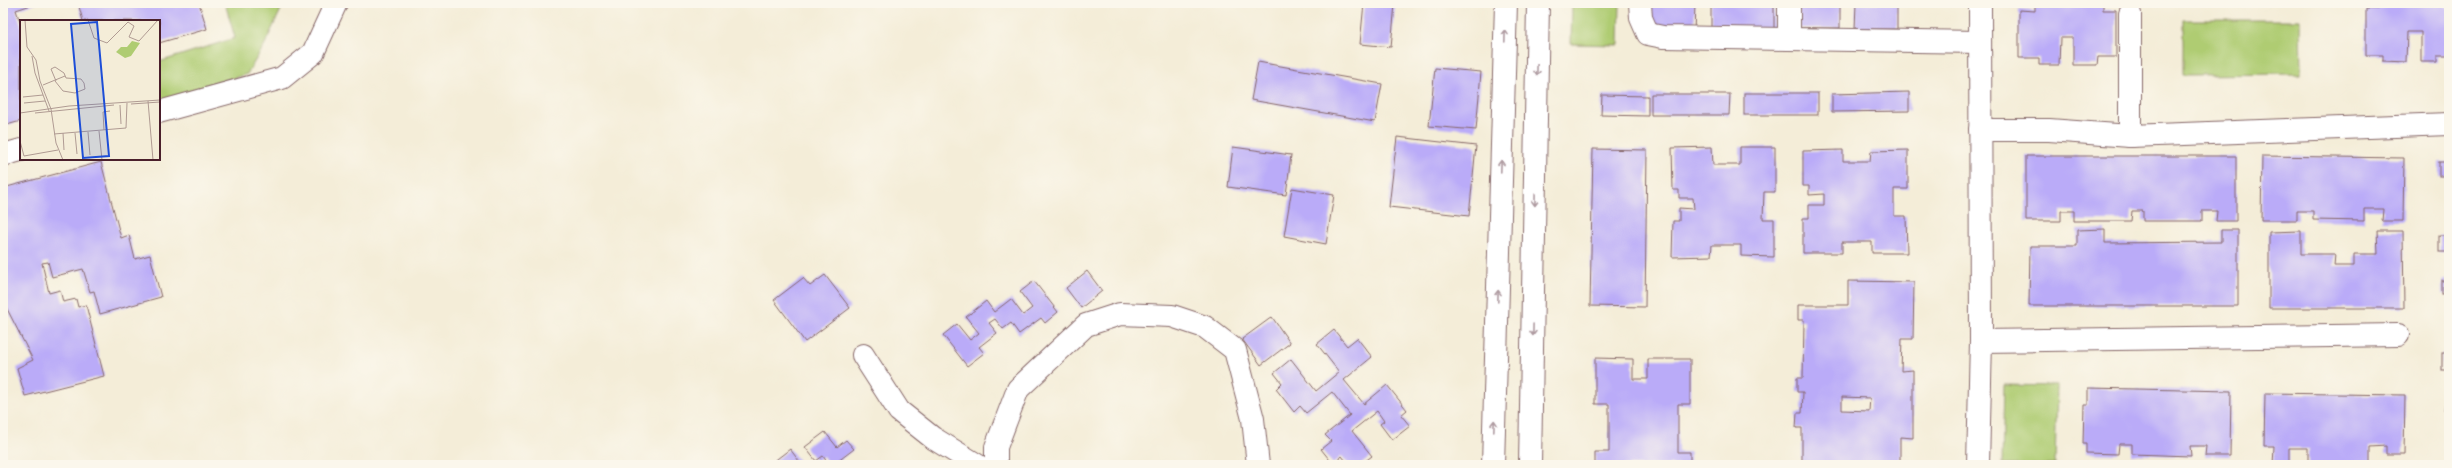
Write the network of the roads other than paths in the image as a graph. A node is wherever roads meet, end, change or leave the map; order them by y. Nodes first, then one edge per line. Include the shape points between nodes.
1 (336, 3) edge
2 (1506, 3) edge
3 (1538, 3) edge
4 (1640, 3) edge
5 (1789, 3) edge
6 (1980, 3) edge
7 (2130, 14) dead end
8 (1789, 39) junction
9 (1980, 42) junction
10 (160, 112) edge
11 (2449, 124) edge
12 (1980, 130) junction
13 (2130, 136) junction
14 (20, 150) edge
15 (3, 155) edge
16 (2398, 335) dead end
17 (1981, 341) junction
18 (863, 355) dead end
19 (977, 465) edge
20 (996, 465) edge
21 (1258, 465) edge
22 (1493, 465) edge
23 (1530, 465) edge
24 (1978, 465) edge

1 - 10 street via 313,53 282,78
22 -> 2 street
3 -> 23 street
4 - 8 street via 1641,18 1648,34 1663,37
5 - 8 street
6 - 9 street
7 - 13 street
8 - 9 street
9 - 12 street
11 - 13 street
12 - 13 street via 2049,130
12 - 17 street
14 - 15 street
16 - 17 street
17 - 24 street
18 - 19 street via 899,411 933,438
20 - 21 street via 996,447 1018,389 1086,325 1120,314 1172,316 1205,327 1236,350 1253,419

